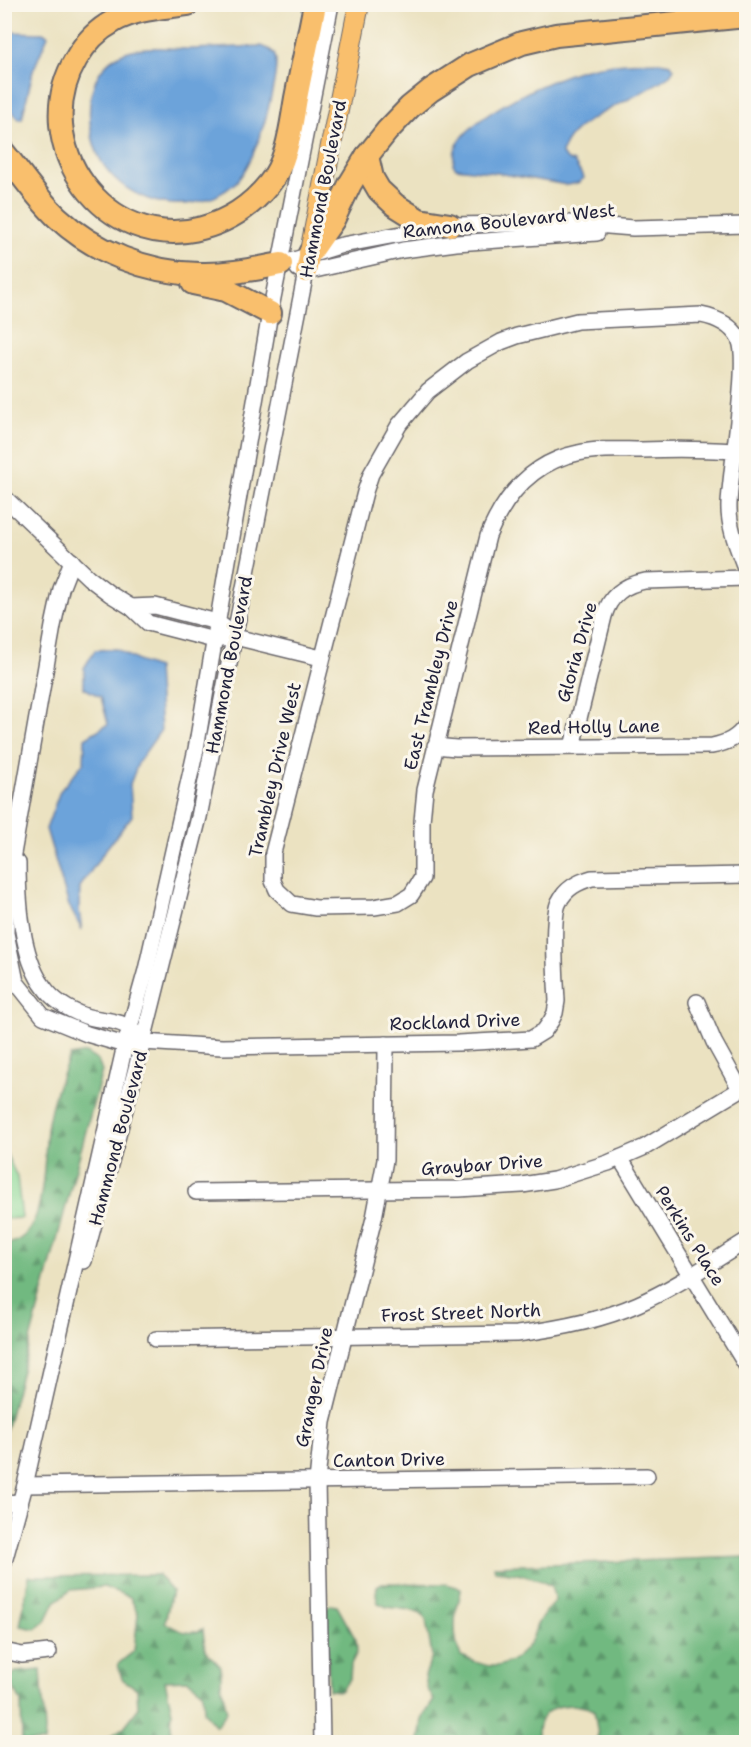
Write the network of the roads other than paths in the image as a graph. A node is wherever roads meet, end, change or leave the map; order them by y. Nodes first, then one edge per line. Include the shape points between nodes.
1 (188, 4) edge
2 (331, 4) edge
3 (359, 4) edge
4 (747, 16) edge
5 (318, 18) edge
6 (4, 153) edge
7 (367, 156) junction
8 (450, 225) junction
9 (747, 225) edge
10 (633, 228) junction
11 (117, 256) junction
12 (308, 263) junction
13 (281, 264) junction
14 (270, 313) junction
15 (734, 451) junction
16 (4, 496) edge
17 (72, 561) junction
18 (747, 570) edge
19 (747, 578) edge
20 (131, 607) junction
21 (217, 622) junction
22 (235, 637) junction
23 (214, 640) junction
24 (321, 658) junction
25 (747, 726) edge
26 (435, 746) junction
27 (572, 747) junction
28 (17, 829) junction
29 (747, 875) edge
30 (411, 895) joint
31 (7, 956) edge
32 (4, 984) edge
33 (25, 993) junction
34 (697, 1002) dead end
35 (129, 1026) junction
36 (143, 1042) junction
37 (386, 1044) junction
38 (124, 1045) junction
39 (743, 1088) edge
40 (620, 1158) junction
41 (379, 1189) junction
42 (196, 1192) dead end
43 (747, 1241) edge
44 (691, 1275) junction
45 (63, 1318) junction
46 (345, 1336) junction
47 (156, 1339) dead end
48 (747, 1365) edge
49 (647, 1476) dead end
50 (317, 1481) junction
51 (25, 1485) junction
52 (12, 1503) edge
53 (4, 1562) edge
54 (4, 1651) edge
55 (49, 1652) dead end
56 (322, 1743) edge

1 - 5 highway via 146,9 101,29 90,38 71,67 63,96 65,141 83,185 114,215 159,232 183,232 221,222 241,211 270,184 286,150
2 - 5 street, Hammond Boulevard
3 - 12 main road, Hammond Boulevard
4 - 7 highway via 556,34 522,43 470,65 431,90 410,107
5 - 13 street, Hammond Boulevard
6 - 11 highway via 57,217
7 - 8 highway via 372,178 395,205 418,220
7 - 12 highway
8 - 10 street, Ramona Boulevard West via 571,223
8 - 12 street, Ramona Boulevard West via 347,244
9 - 10 street, Ramona Boulevard West
10 - 12 street, Ramona Boulevard West via 456,243
11 - 13 highway via 168,271 199,274
11 - 14 highway via 128,266 161,278 226,290
12 - 13 street
12 - 22 street, Hammond Boulevard
13 - 14 street, Hammond Boulevard
14 - 21 street, Hammond Boulevard
15 - 18 street via 730,519
15 - 24 street, Trambley Drive West via 743,357 740,340 718,320 701,315 592,319 501,342 467,361 428,391 399,425 371,474
15 - 26 street, East Trambley Drive via 579,453 531,474 503,505 489,536
16 - 17 street
17 - 20 street via 103,589
17 - 28 street via 61,589
19 - 27 street, Gloria Drive via 645,581 620,591 610,601 604,616
20 - 21 street via 155,606
20 - 23 street via 158,626
21 - 22 street
21 - 23 street, Hammond Boulevard
22 - 23 street
22 - 24 street
22 - 36 street, Hammond Boulevard via 199,817
23 - 35 street, Hammond Boulevard via 196,749 146,970
24 - 30 street, Trambley Drive West via 273,853 272,873 277,890 292,904 316,908 374,907 399,903
25 - 27 street, Red Holly Lane via 738,736 712,746
26 - 27 street, Red Holly Lane
26 - 30 street, East Trambley Drive via 424,801 422,878
28 - 31 street via 7,888
28 - 35 street via 18,886 28,954 43,987 61,1004 85,1016
29 - 37 street, Rockland Drive via 580,881 563,894 555,910 556,1001 551,1021 538,1036
31 - 33 street via 16,982
32 - 33 street
33 - 38 street via 43,1016 87,1035
34 - 39 street via 714,1042
35 - 36 street
35 - 38 street, Hammond Boulevard
36 - 37 street, Rockland Drive via 222,1047
36 - 38 street, Rockland Drive
36 - 45 street, Hammond Boulevard via 83,1267
37 - 41 street, Granger Drive via 385,1160
38 - 45 street, Hammond Boulevard
39 - 40 street, Graybar Drive
40 - 41 street, Graybar Drive via 554,1180 522,1185
40 - 44 street, Perkins Place
41 - 42 street, Graybar Drive
41 - 46 street, Granger Drive
43 - 44 street, Frost Street North
44 - 46 street, Frost Street North via 638,1304 548,1330 517,1334
44 - 48 street, Perkins Place
45 - 51 street, Hammond Boulevard
46 - 47 street, Frost Street North
46 - 50 street, Granger Drive via 323,1422
49 - 50 street, Canton Drive
50 - 51 street, Canton Drive
50 - 56 street, Granger Drive
51 - 52 street, Hammond Boulevard
52 - 53 street, Hammond Boulevard
54 - 55 street

